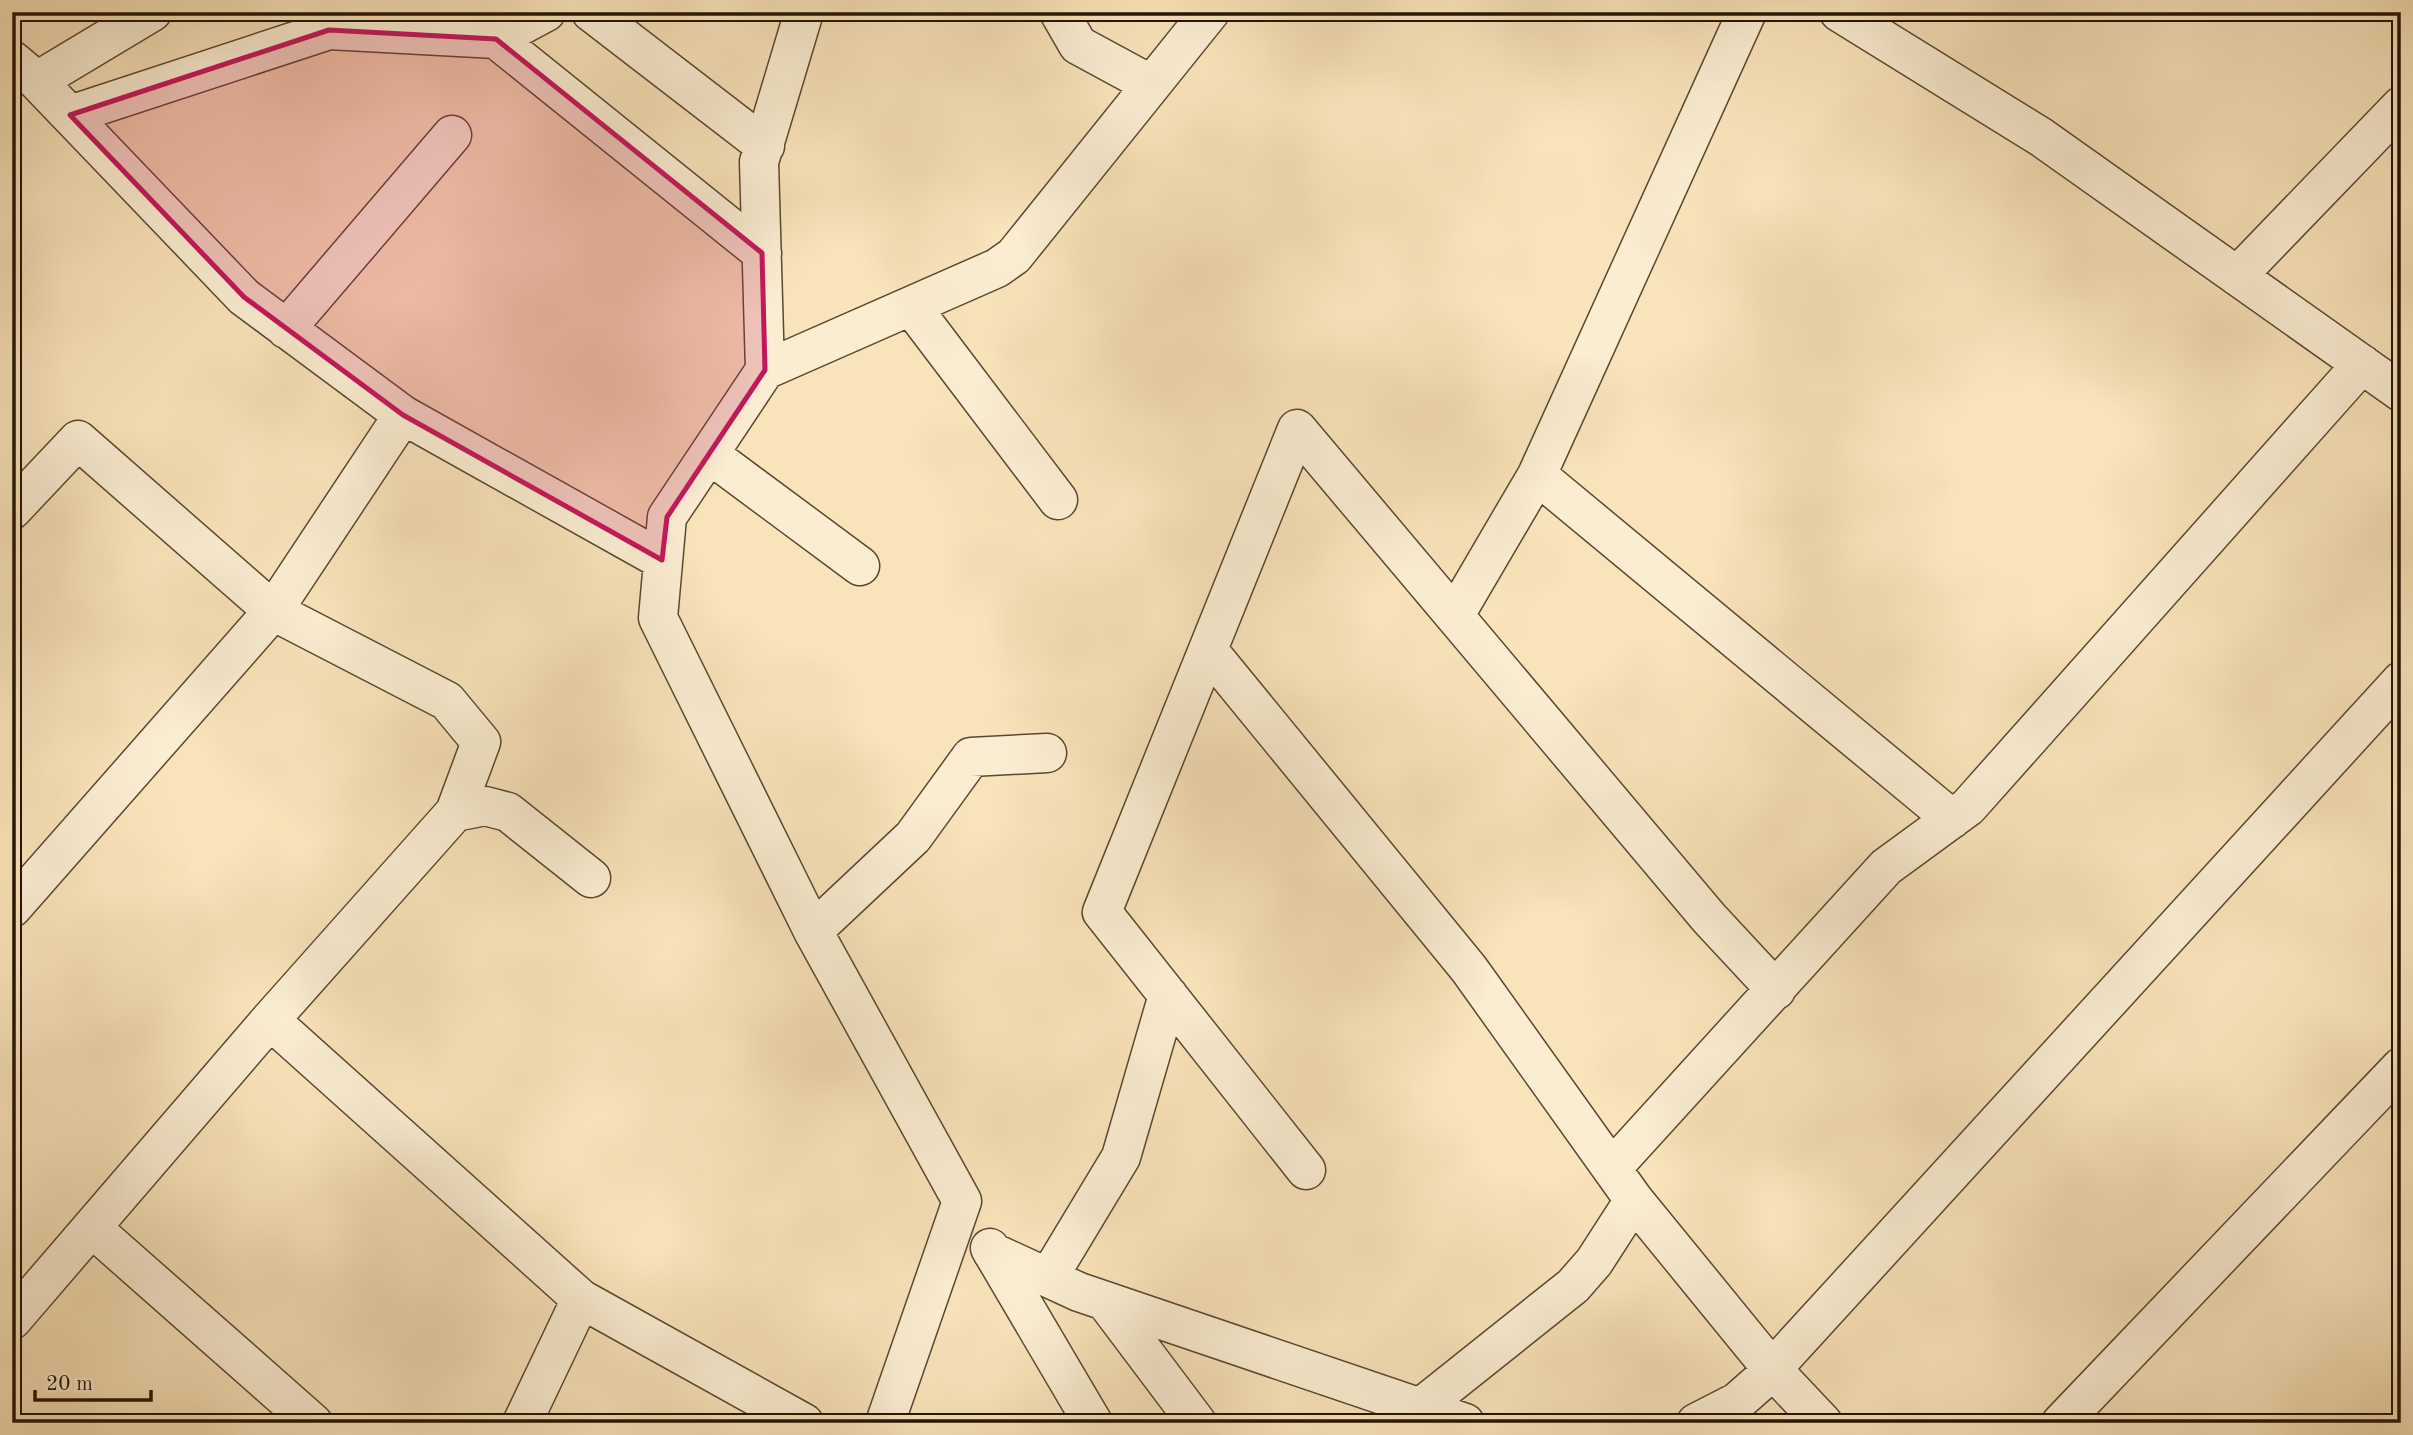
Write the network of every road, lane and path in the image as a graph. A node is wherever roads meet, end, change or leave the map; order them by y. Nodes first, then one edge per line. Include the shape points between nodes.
1 (152, 12) edge
2 (546, 12) edge
3 (592, 12) edge
4 (804, 12) edge
5 (1059, 12) edge
6 (1210, 12) edge
7 (1747, 12) edge
8 (1839, 12) edge
9 (496, 39) junction
10 (25, 71) edge
11 (1150, 84) junction
12 (2401, 106) edge
13 (70, 115) junction
14 (452, 135) dead end
15 (765, 146) junction
16 (762, 253) junction
17 (2237, 276) junction
18 (911, 306) junction
19 (286, 329) junction
20 (2362, 365) junction
21 (765, 370) junction
22 (2401, 392) edge
23 (403, 415) junction
24 (709, 454) junction
25 (1537, 475) junction
26 (1058, 500) dead end
27 (12, 510) edge
28 (662, 560) junction
29 (860, 566) dead end
30 (273, 611) junction
31 (1455, 615) junction
32 (1208, 650) junction
33 (2401, 681) edge
34 (1047, 753) dead end
35 (455, 812) junction
36 (1952, 820) junction
37 (591, 878) dead end
38 (12, 908) edge
39 (813, 931) junction
40 (1776, 990) junction
41 (1168, 995) junction
42 (270, 1020) junction
43 (2401, 1067) edge
44 (1613, 1167) junction
45 (1306, 1170) dead end
46 (1634, 1200) junction
47 (961, 1201) junction
48 (92, 1228) junction
49 (992, 1252) junction
50 (1048, 1278) junction
51 (581, 1299) junction
52 (1106, 1302) junction
53 (12, 1320) edge
54 (1772, 1369) junction
55 (1420, 1408) junction
56 (1729, 1412) edge
57 (313, 1423) edge
58 (522, 1423) edge
59 (804, 1423) edge
60 (885, 1423) edge
61 (1093, 1423) edge
62 (1197, 1423) edge
63 (1465, 1423) edge
64 (1696, 1423) edge
65 (1823, 1423) edge
66 (2060, 1423) edge

1 - 10 street
2 - 9 street
3 - 15 street
4 - 15 street
5 - 11 street via 1078,45
6 - 11 street
7 - 25 street
8 - 17 street via 2041,136
9 - 13 street via 329,30
9 - 16 street
10 - 13 street
11 - 18 street via 1014,256
12 - 17 street
13 - 19 street via 244,297
14 - 19 street
15 - 16 street via 759,162
16 - 21 street
17 - 20 street
18 - 21 street
18 - 26 street
19 - 23 street
20 - 22 street
20 - 36 street
21 - 24 street
23 - 28 street
23 - 30 street
24 - 28 street via 667,517
24 - 29 street
25 - 31 street
25 - 36 street
27 - 30 street via 78,440
28 - 39 street via 658,618
30 - 35 street via 447,701 481,742
30 - 38 street
31 - 32 street via 1297,429
31 - 40 street via 1709,918
32 - 41 street via 1102,912
32 - 44 street via 1469,969
33 - 54 street
34 - 39 street via 971,757 913,837
35 - 37 street via 485,806 508,812
35 - 42 street
36 - 40 street via 1886,867
39 - 47 street
40 - 44 street
41 - 45 street
41 - 50 street via 1121,1157
42 - 48 street
42 - 51 street
43 - 66 street
44 - 46 street
46 - 54 street
46 - 55 street via 1573,1286
47 - 49 street
47 - 60 street
48 - 53 street
48 - 57 street
49 - 50 street
49 - 61 street
50 - 52 street
51 - 58 street
51 - 59 street
52 - 55 street
52 - 62 street
54 - 56 street
54 - 65 street
55 - 63 street
56 - 64 street

